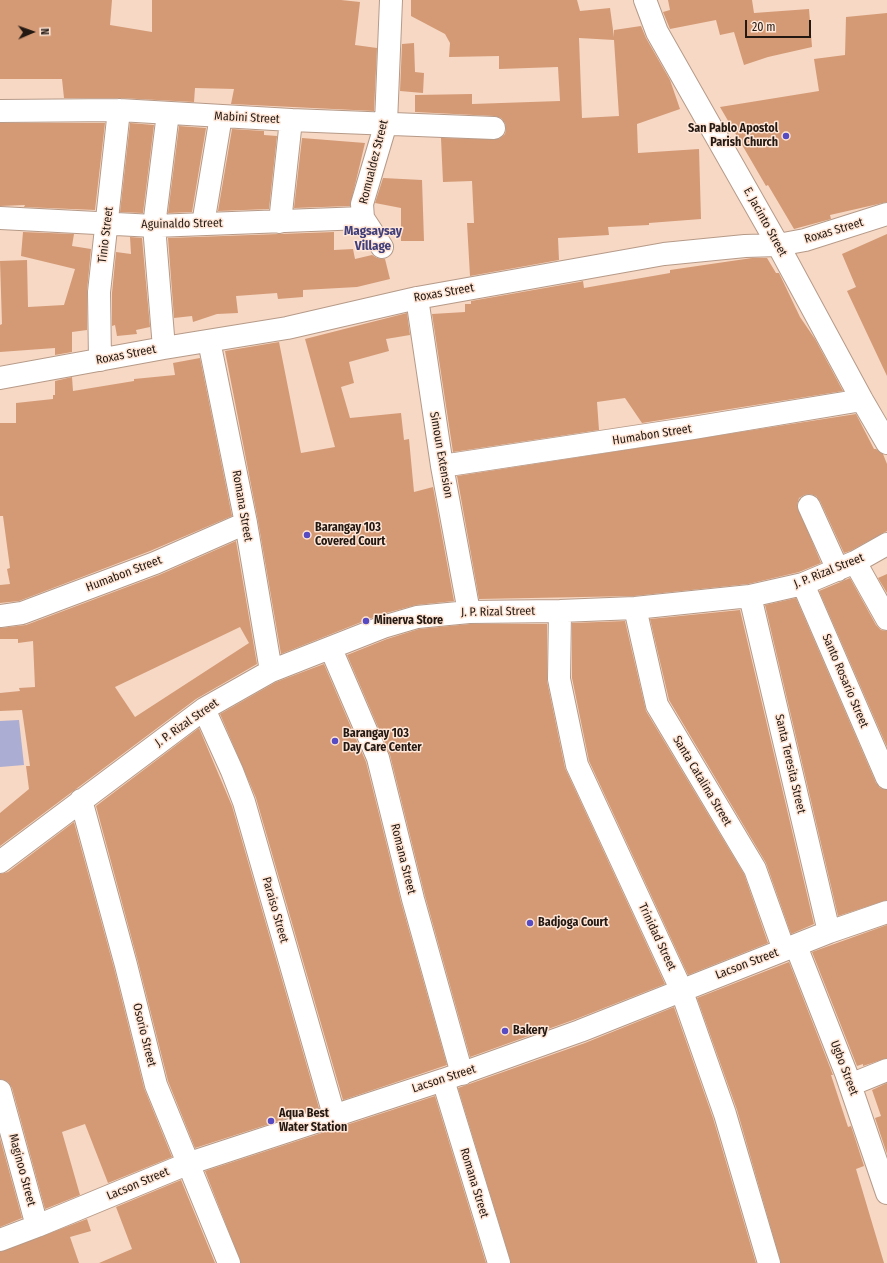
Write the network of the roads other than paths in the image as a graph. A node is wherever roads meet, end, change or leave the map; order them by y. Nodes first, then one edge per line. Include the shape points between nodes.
1 (391, 0) edge
2 (645, 0) edge
3 (119, 110) junction
4 (0, 111) edge
5 (168, 113) junction
6 (221, 116) junction
7 (291, 120) junction
8 (386, 123) junction
9 (494, 128) dead end
10 (887, 214) edge
11 (0, 218) edge
12 (363, 218) junction
13 (280, 222) junction
14 (108, 224) junction
15 (203, 224) junction
16 (154, 226) junction
17 (778, 245) junction
18 (382, 247) dead end
19 (416, 298) junction
20 (209, 341) junction
21 (164, 348) junction
22 (100, 360) junction
23 (0, 378) edge
24 (862, 400) junction
25 (887, 443) edge
26 (442, 466) junction
27 (809, 506) dead end
28 (246, 523) junction
29 (887, 544) edge
30 (847, 566) junction
31 (803, 584) junction
32 (750, 596) junction
33 (635, 608) junction
34 (469, 612) junction
35 (560, 612) junction
36 (0, 616) edge
37 (887, 619) edge
38 (331, 649) junction
39 (271, 671) junction
40 (204, 709) junction
41 (887, 778) edge
42 (81, 800) junction
43 (0, 862) edge
44 (887, 912) edge
45 (829, 932) junction
46 (790, 948) junction
47 (681, 989) junction
48 (887, 1070) edge
49 (452, 1077) junction
50 (850, 1085) junction
51 (0, 1091) edge
52 (334, 1115) junction
53 (187, 1164) junction
54 (887, 1193) edge
55 (37, 1226) junction
56 (0, 1240) edge
57 (229, 1263) edge
58 (499, 1263) edge
59 (769, 1263) edge

1 - 8 street, Romualdez Street
2 - 17 street, E. Jacinto Street via 657,32
3 - 4 street, Mabini Street
3 - 5 street, Mabini Street
3 - 14 street, Tinio Street
5 - 6 street, Mabini Street
5 - 16 street
6 - 7 street, Mabini Street
6 - 15 street
7 - 8 street, Mabini Street
7 - 13 street
8 - 9 street, Mabini Street
8 - 12 street, Romualdez Street via 364,193
10 - 17 street, Roxas Street via 805,240
11 - 14 street, Aguinaldo Street
12 - 13 street, Aguinaldo Street
12 - 18 street, Romualdez Street
13 - 15 street, Aguinaldo Street
14 - 16 street, Aguinaldo Street
14 - 22 street, Tinio Street via 99,292
15 - 16 street, Aguinaldo Street
16 - 21 street
17 - 19 street, Roxas Street via 664,254
17 - 24 street, E. Jacinto Street
19 - 20 street, Roxas Street via 287,328
19 - 26 street, Simoun Extension
20 - 21 street, Roxas Street
20 - 28 street, Romana Street
21 - 22 street, Roxas Street
22 - 23 street, Roxas Street
24 - 25 street, E. Jacinto Street
24 - 26 street, Humabon Street
26 - 34 street, Simoun Extension
27 - 30 street
28 - 36 street, Humabon Street via 155,563 22,613
28 - 39 street, Romana Street
29 - 30 street, J. P. Rizal Street
30 - 31 street, J. P. Rizal Street
30 - 37 street
31 - 32 street, J. P. Rizal Street
31 - 41 street, Santo Rosario Street
32 - 33 street, J. P. Rizal Street
32 - 45 street, Santa Teresita Street
33 - 35 street, J. P. Rizal Street
33 - 46 street, Santa Catalina Street via 657,705 755,869
34 - 35 street, J. P. Rizal Street
34 - 38 street, J. P. Rizal Street via 417,617 383,627
35 - 47 street, Trinidad Street via 559,679 577,765
38 - 39 street, J. P. Rizal Street
38 - 49 street, Romana Street via 378,758 413,899
39 - 40 street, J. P. Rizal Street
40 - 42 street, J. P. Rizal Street
40 - 52 street, Paraiso Street via 244,802
42 - 43 street, J. P. Rizal Street
42 - 53 street, Osorio Street via 156,1085
44 - 45 street, Lacson Street
45 - 46 street, Lacson Street
46 - 47 street, Lacson Street
46 - 50 street, Ugbo Street
47 - 49 street, Lacson Street via 580,1031
47 - 59 street, Trinidad Street via 725,1114
48 - 50 street
49 - 52 street, Lacson Street
49 - 58 street, Romana Street
50 - 54 street, Ugbo Street
51 - 55 street, Maginoo Street
52 - 53 street, Lacson Street
53 - 55 street, Lacson Street
53 - 57 street, Osorio Street
55 - 56 street, Lacson Street

